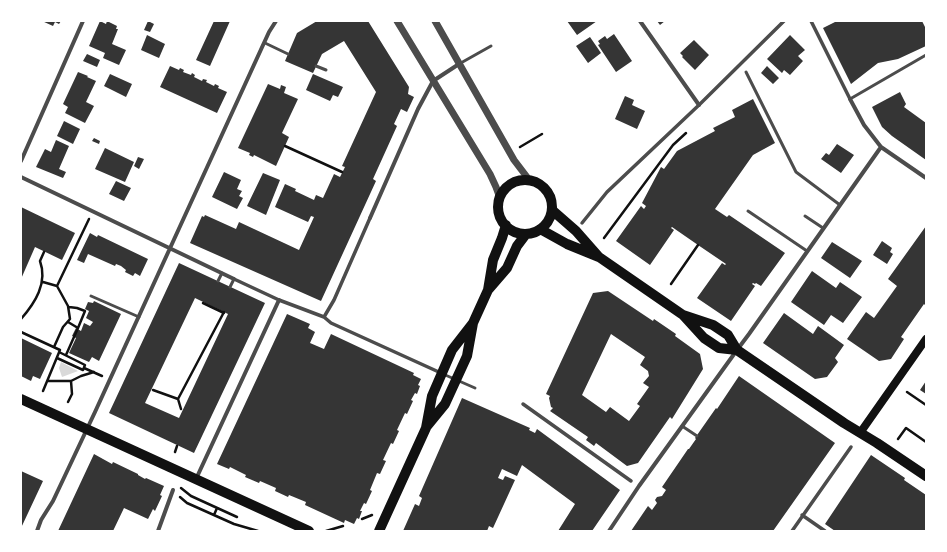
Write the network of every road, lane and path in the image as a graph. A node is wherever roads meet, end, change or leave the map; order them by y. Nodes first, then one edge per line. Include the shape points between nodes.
1 (83, 21) edge
2 (276, 21) edge
3 (397, 21) edge
4 (435, 21) edge
5 (640, 21) edge
6 (784, 21) edge
7 (811, 21) edge
8 (265, 43) junction
9 (491, 46) dead end
10 (288, 54) dead end
11 (926, 55) edge
12 (460, 64) junction
13 (316, 66) dead end
14 (326, 70) dead end
15 (746, 72) dead end
16 (433, 81) junction
17 (850, 99) junction
18 (699, 105) junction
19 (690, 128) dead end
20 (542, 134) dead end
21 (285, 146) dead end
22 (880, 147) junction
23 (520, 148) dead end
24 (21, 161) edge
25 (342, 172) dead end
26 (21, 177) edge
27 (926, 178) edge
28 (530, 181) junction
29 (500, 198) junction
30 (840, 205) junction
31 (552, 210) junction
32 (93, 211) junction
33 (748, 211) dead end
34 (805, 216) dead end
35 (370, 218) joint
36 (582, 223) dead end
37 (506, 226) junction
38 (823, 228) junction
39 (540, 229) junction
40 (526, 234) junction
41 (604, 238) dead end
42 (698, 245) dead end
43 (170, 249) junction
44 (807, 251) junction
45 (44, 252) dead end
46 (599, 257) junction
47 (222, 273) junction
48 (234, 279) junction
49 (218, 281) dead end
50 (43, 282) junction
51 (671, 284) dead end
52 (57, 286) junction
53 (230, 287) dead end
54 (488, 290) junction
55 (91, 296) dead end
56 (279, 300) junction
57 (204, 303) dead end
58 (68, 308) junction
59 (683, 315) junction
60 (139, 317) junction
61 (324, 317) junction
62 (21, 319) edge
63 (68, 322) junction
64 (474, 323) junction
65 (78, 328) junction
66 (21, 332) edge
67 (926, 338) edge
68 (54, 347) junction
69 (737, 350) junction
70 (59, 352) junction
71 (66, 355) junction
72 (56, 358) junction
73 (84, 368) junction
74 (94, 372) junction
75 (442, 373) junction
76 (100, 375) dead end
77 (48, 380) junction
78 (456, 380) junction
79 (71, 381) junction
80 (475, 388) dead end
81 (153, 390) dead end
82 (43, 391) dead end
83 (907, 392) dead end
84 (21, 399) edge
85 (178, 399) junction
86 (68, 402) dead end
87 (523, 404) dead end
88 (926, 405) edge
89 (181, 409) dead end
90 (682, 426) junction
91 (426, 428) junction
92 (87, 429) junction
93 (860, 433) junction
94 (697, 436) dead end
95 (898, 439) dead end
96 (926, 442) edge
97 (177, 446) dead end
98 (850, 447) dead end
99 (175, 452) dead end
100 (926, 476) edge
101 (196, 479) junction
102 (631, 481) dead end
103 (174, 490) joint
104 (181, 498) dead end
105 (217, 508) junction
106 (214, 515) junction
107 (802, 515) junction
108 (237, 517) dead end
109 (343, 526) dead end
110 (37, 531) edge
111 (158, 531) edge
112 (258, 531) edge
113 (310, 531) edge
114 (326, 531) edge
115 (379, 531) edge
116 (609, 531) edge
117 (792, 531) edge
118 (825, 531) edge

1 - 24 street
2 - 8 street
3 - 16 street
4 - 12 street
5 - 18 street
6 - 18 street
7 - 17 street
8 - 10 lane
8 - 43 street
9 - 12 lane
11 - 17 lane
12 - 16 street
12 - 28 street via 514,160
13 - 14 lane
15 - 30 lane via 796,172
16 - 29 street via 490,174
16 - 35 street
17 - 22 street
18 - 36 street via 608,192
19 - 41 path via 673,145
20 - 23 path
21 - 25 path
22 - 27 street
22 - 30 street
26 - 32 street
28 - 29 main road via 511,184
28 - 31 main road via 536,182 547,191
29 - 37 main road via 499,213
30 - 38 street
31 - 39 main road via 548,221
31 - 46 main road via 576,231
32 - 43 street
32 - 52 path
33 - 44 lane
34 - 38 lane
35 - 61 street
37 - 40 main road via 515,232
37 - 54 main road via 493,260
38 - 44 street
39 - 40 main road
39 - 46 main road
40 - 54 main road via 517,246 507,268
42 - 51 path
43 - 47 street
43 - 60 street
44 - 69 street
45 - 50 path via 40,261
46 - 59 main road
47 - 48 street
47 - 49 lane
48 - 53 lane
48 - 56 street
50 - 52 path
50 - 62 path
52 - 58 path
54 - 64 main road
55 - 60 lane
56 - 61 street
56 - 101 street
57 - 85 path via 224,313
58 - 63 path
58 - 65 path via 78,308 85,312
59 - 69 main road via 713,325 728,335
59 - 69 main road via 704,338 719,348
60 - 92 street
61 - 75 street via 331,323
63 - 65 path
63 - 68 path via 61,330
64 - 75 main road via 452,350
64 - 78 main road via 467,356
65 - 71 path
66 - 68 path
67 - 93 main road
68 - 70 path via 60,350
69 - 90 street
69 - 93 main road
70 - 71 path
70 - 72 path
71 - 73 path via 86,365
72 - 73 path via 83,370
72 - 77 path
73 - 74 path
74 - 76 path
74 - 79 path
75 - 78 lane
75 - 91 main road via 432,396
77 - 79 path
77 - 82 path
78 - 80 lane
78 - 91 main road via 445,404
79 - 86 path via 72,394
81 - 85 path
83 - 88 path
84 - 92 main road
85 - 89 path
87 - 102 street
90 - 94 lane
90 - 116 street
91 - 115 main road
92 - 101 main road
92 - 110 street
93 - 100 main road
95 - 96 path via 906,428
97 - 99 path
98 - 107 street
101 - 113 main road
103 - 105 path via 179,486 192,496
103 - 111 street
104 - 106 path
105 - 106 path
105 - 108 path
106 - 112 path
107 - 117 street
107 - 118 street
109 - 114 path

